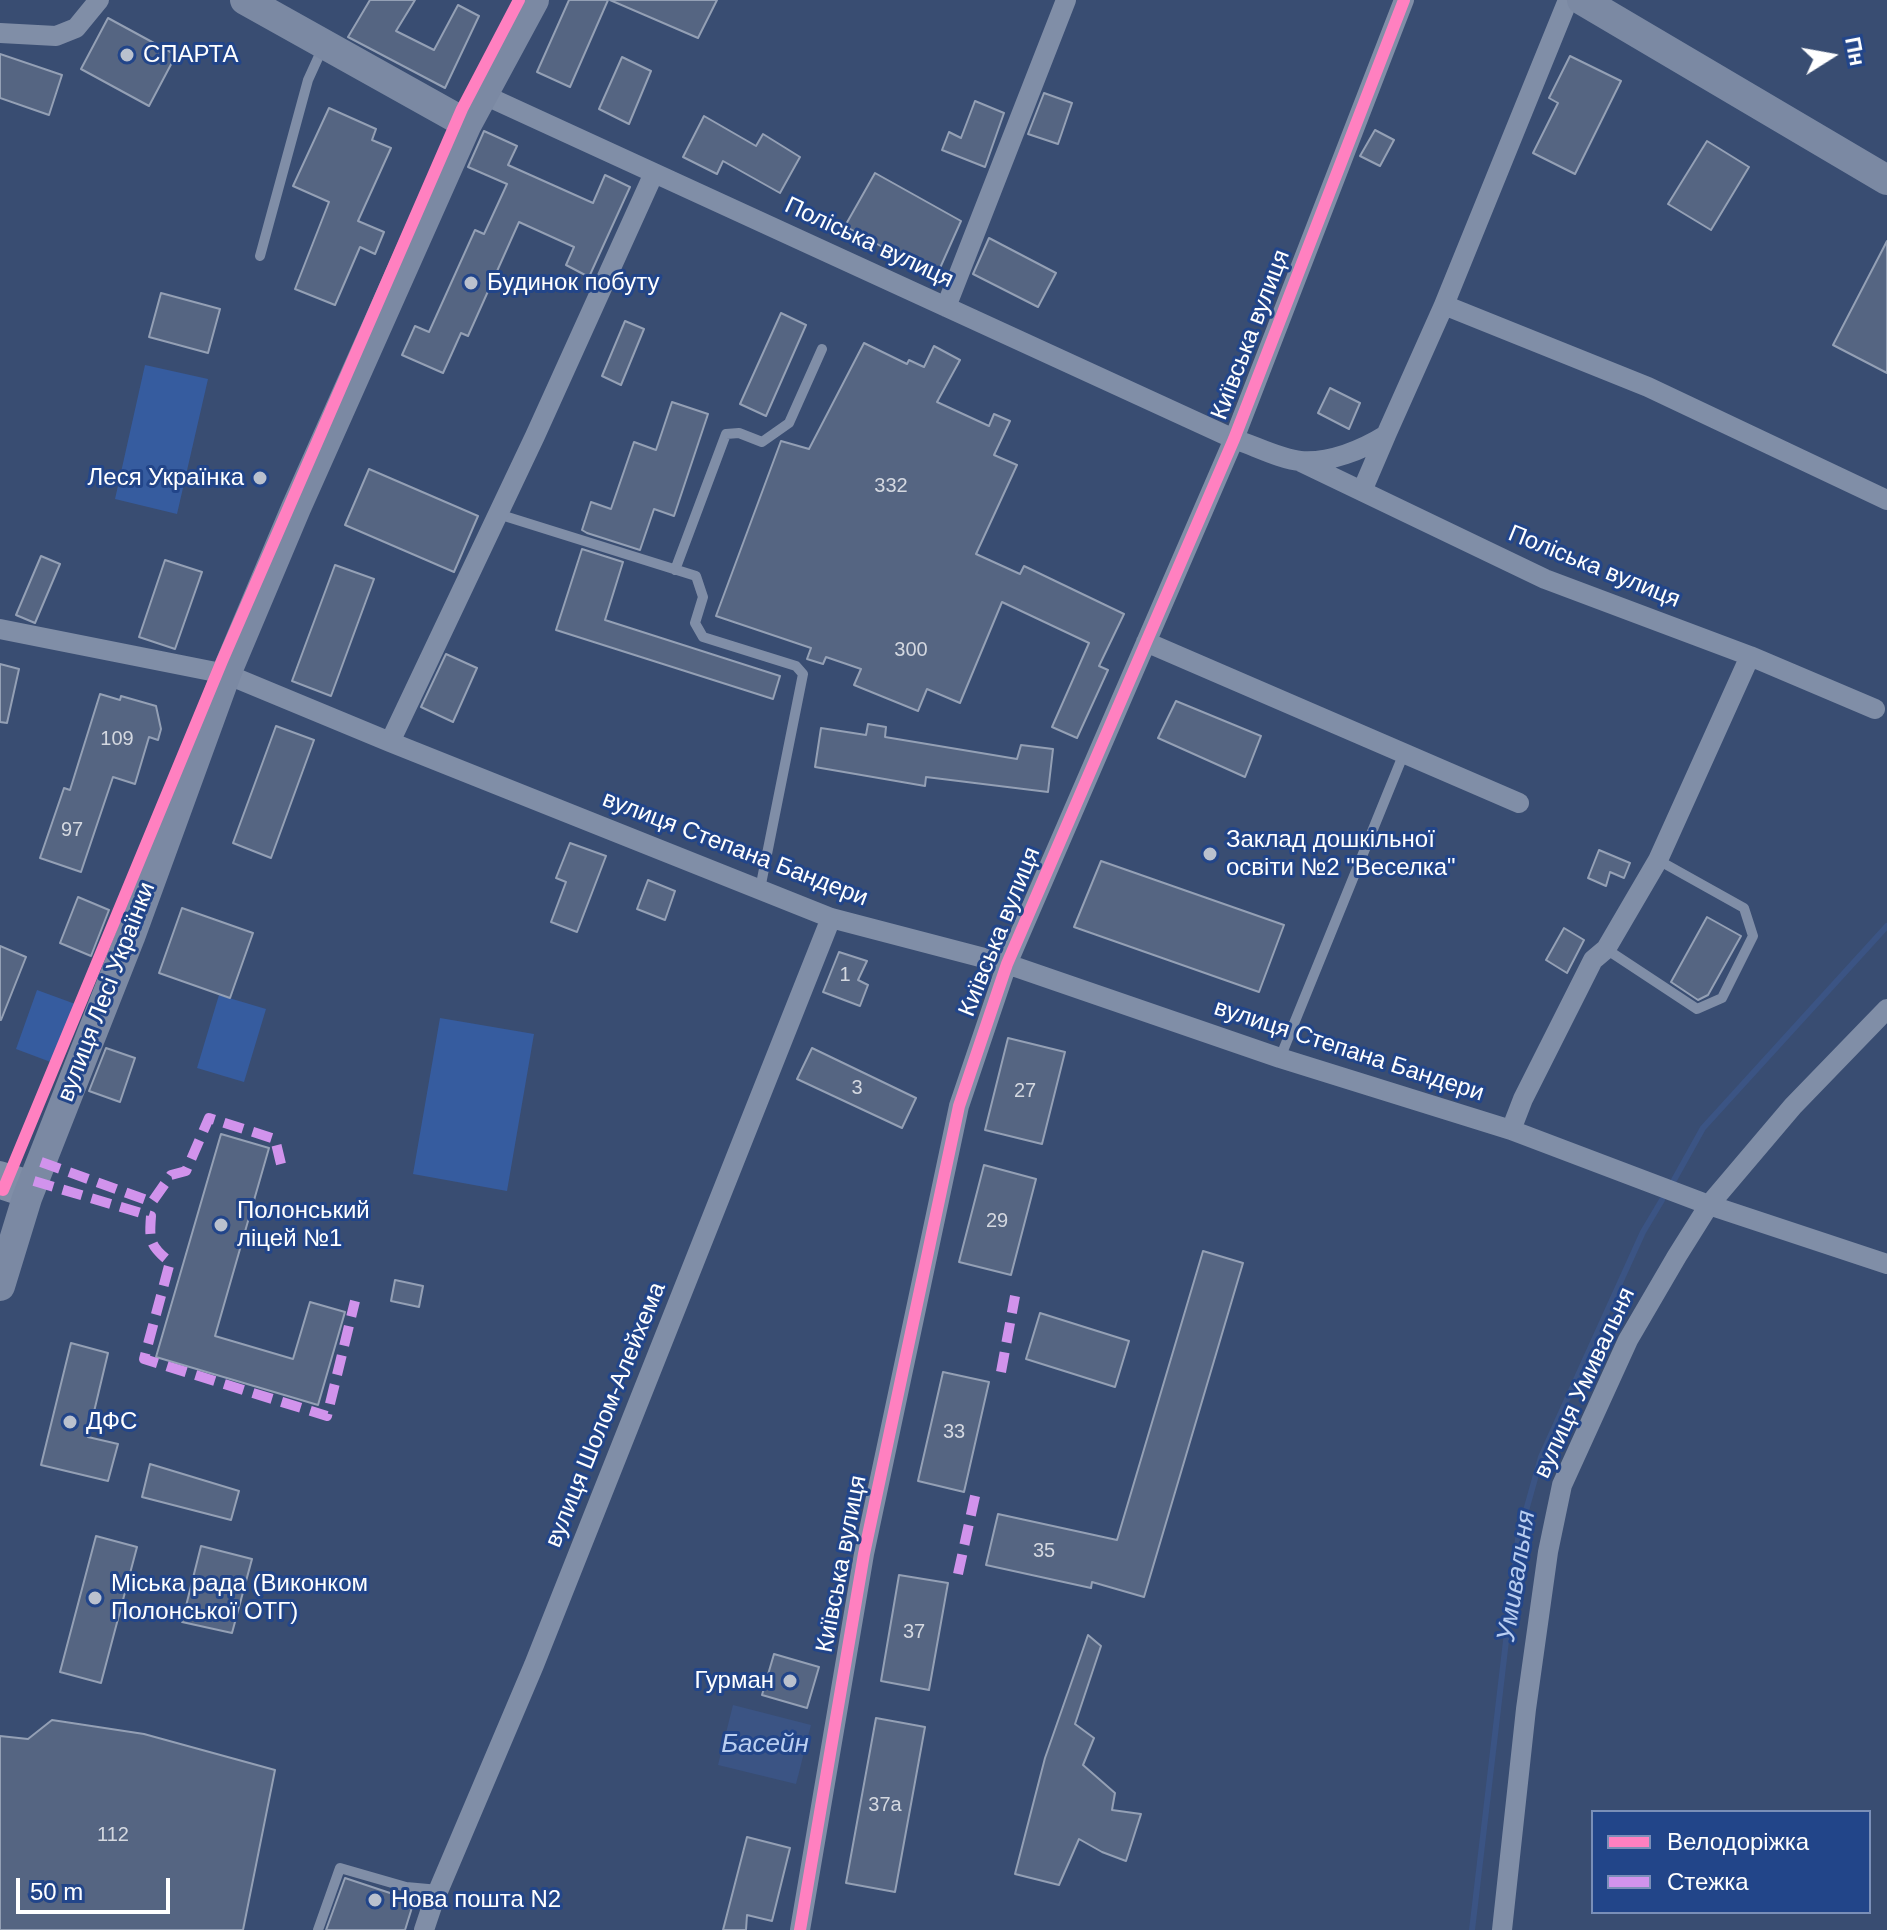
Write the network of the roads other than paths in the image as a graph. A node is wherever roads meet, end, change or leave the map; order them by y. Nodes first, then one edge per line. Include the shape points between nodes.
1 (99, 0) edge
2 (245, 0) edge
3 (534, 0) edge
4 (1066, 0) edge
5 (1404, 0) edge
6 (1568, 0) edge
7 (1582, 0) edge
8 (0, 33) edge
9 (325, 45) junction
10 (482, 94) junction
11 (467, 124) junction
12 (654, 173) junction
13 (1887, 180) edge
14 (260, 256) dead end
15 (1444, 305) junction
16 (946, 307) junction
17 (822, 349) dead end
18 (1386, 435) junction
19 (1234, 439) junction
20 (1299, 461) junction
21 (1362, 491) junction
22 (1887, 500) edge
23 (498, 514) junction
24 (675, 570) junction
25 (0, 629) edge
26 (1146, 642) junction
27 (1750, 656) junction
28 (226, 674) junction
29 (1875, 709) dead end
30 (390, 742) junction
31 (1404, 753) junction
32 (1519, 803) dead end
33 (1658, 860) junction
34 (760, 889) junction
35 (831, 918) junction
36 (1606, 949) junction
37 (1007, 964) junction
38 (1887, 1009) edge
39 (1280, 1058) junction
40 (1511, 1130) junction
41 (0, 1171) edge
42 (20, 1189) edge
43 (1709, 1205) junction
44 (1887, 1264) edge
45 (0, 1286) edge
46 (439, 1890) junction
47 (318, 1930) edge
48 (424, 1930) edge
49 (800, 1930) edge
50 (1502, 1930) edge

1 - 8 street via 76,28 56,36
2 - 9 main road
3 - 10 main road, вулиця Лесі Українки
4 - 16 street
5 - 19 street, Київська вулиця
6 - 15 street
7 - 13 main road
9 - 11 main road
9 - 14 lane via 308,80
10 - 11 main road, вулиця Лесі Українки
10 - 12 street, Поліська вулиця
11 - 28 main road, вулиця Лесі Українки
12 - 16 street, Поліська вулиця
12 - 23 street
15 - 18 street
15 - 22 street via 1648,387
16 - 19 street, Поліська вулиця
17 - 24 lane via 789,423 762,442 726,434
18 - 20 street via 1330,458
18 - 21 street
19 - 20 street, Поліська вулиця
19 - 26 street, Київська вулиця
20 - 21 street, Поліська вулиця
21 - 27 street, Поліська вулиця via 1545,579
23 - 24 lane
23 - 30 street
24 - 34 lane via 696,576 702,588 695,623 703,637 796,666 803,674
25 - 28 street, вулиця Степана Бандери
26 - 31 street
26 - 37 street, Київська вулиця
27 - 29 street, Поліська вулиця
27 - 33 street
28 - 30 street, вулиця Степана Бандери
28 - 42 main road, вулиця Лесі Українки via 130,937
30 - 34 street, вулиця Степана Бандери
31 - 32 street
31 - 39 lane
33 - 36 street
33 - 36 lane via 1744,908 1753,936 1722,998 1697,1009
34 - 35 street, вулиця Степана Бандери
35 - 37 street, вулиця Степана Бандери
35 - 46 street, вулиця Шолом-Алейхема
36 - 40 street via 1593,960
37 - 39 street, вулиця Степана Бандери
37 - 49 street, Київська вулиця via 959,1106 864,1554
38 - 43 street via 1793,1106
39 - 40 street, вулиця Степана Бандери
40 - 43 street, вулиця Степана Бандери
41 - 42 street
42 - 45 main road, вулиця Лесі Українки
43 - 44 street, вулиця Степана Бандери
43 - 50 street, вулиця Умивальня via 1628,1340 1562,1485 1526,1709
46 - 47 lane via 406,1887 340,1868
46 - 48 street, вулиця Шолом-Алейхема

